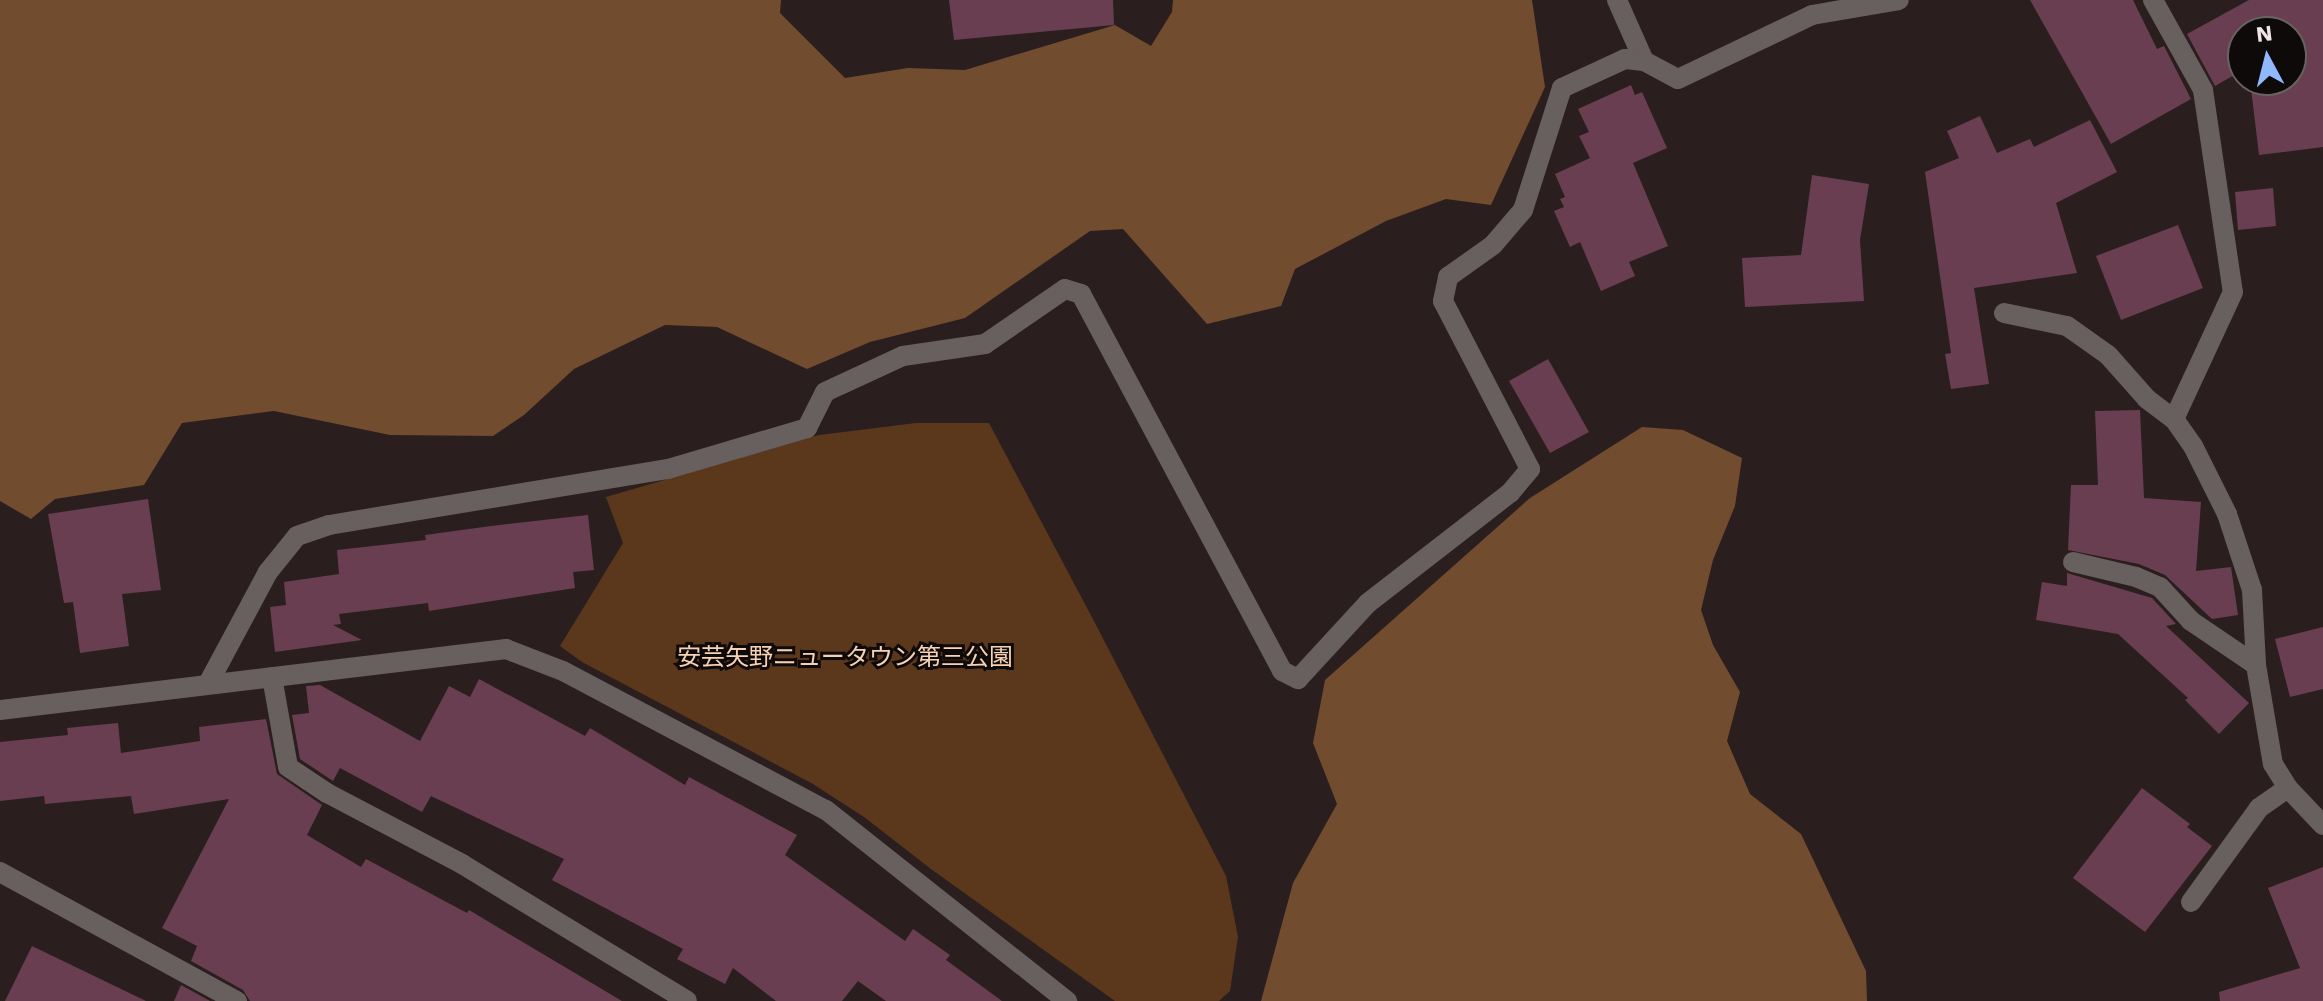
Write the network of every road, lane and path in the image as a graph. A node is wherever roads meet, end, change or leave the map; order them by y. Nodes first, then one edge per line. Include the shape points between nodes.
1 (1617, 0) edge
2 (1899, 0) edge
3 (2153, 0) edge
4 (1850, 4) edge
5 (1644, 61) junction
6 (2004, 313) dead end
7 (2174, 419) junction
8 (2073, 562) dead end
9 (2256, 665) junction
10 (272, 677) junction
11 (209, 682) junction
12 (0, 710) edge
13 (2288, 788) junction
14 (2323, 825) edge
15 (0, 872) edge
16 (2191, 902) dead end
17 (237, 1001) edge
18 (687, 1001) edge
19 (1067, 1001) edge

1 - 5 street
2 - 4 street
3 - 7 street via 2203,90 2233,292
4 - 5 street via 1812,15 1678,79
5 - 11 street via 1625,59 1562,88 1523,210 1493,245 1448,277 1443,301 1530,469 1510,493 1368,603 1298,679 1282,671 1081,294 1065,289 985,344 903,356 825,392 807,428 668,469 329,525 297,536 268,572
6 - 7 street via 2067,326 2108,355 2147,399
7 - 9 street via 2227,514 2252,590
8 - 9 street via 2160,587 2191,621
9 - 13 street via 2265,735 2273,764
10 - 11 street
10 - 18 street via 288,767 462,864
10 - 19 street via 506,649 563,671 826,810
11 - 12 street
13 - 14 street
13 - 16 street via 2259,808
15 - 17 street

